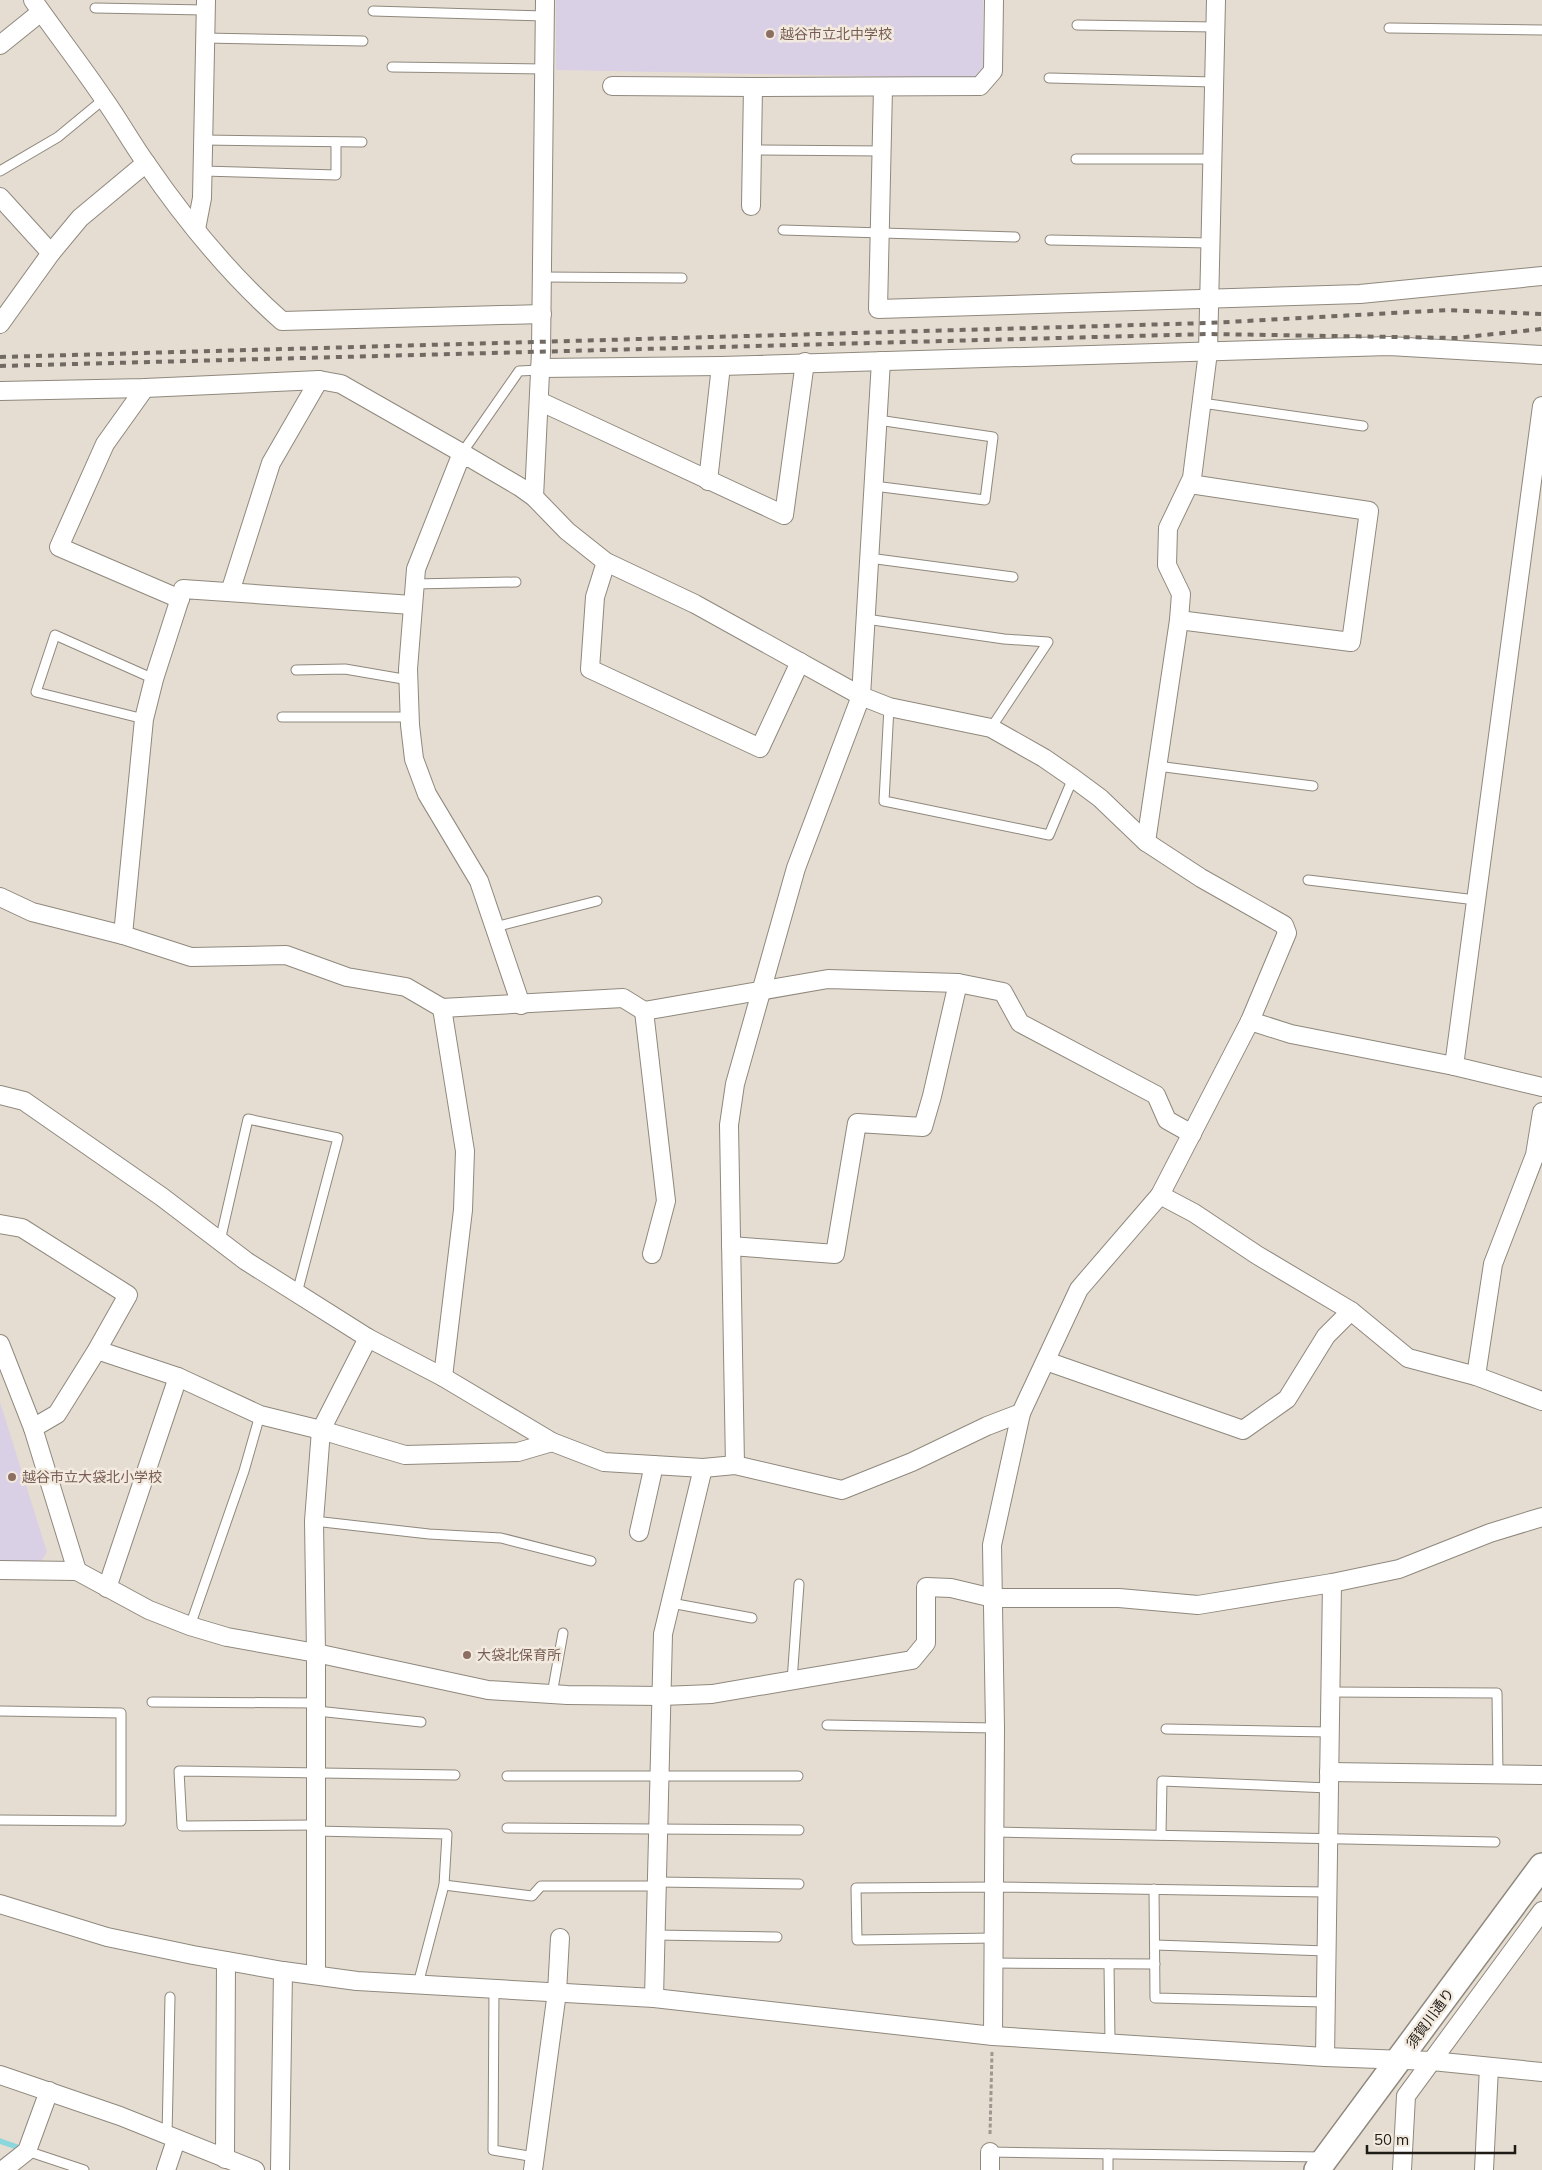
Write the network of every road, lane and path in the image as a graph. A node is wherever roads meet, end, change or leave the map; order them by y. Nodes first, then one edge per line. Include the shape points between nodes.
1 (994, 0) edge
2 (1216, 0) edge
3 (206, 5) edge
4 (37, 6) edge
5 (95, 8) dead end
6 (545, 8) edge
7 (373, 11) dead end
8 (1077, 25) dead end
9 (1216, 27) junction
10 (1389, 28) dead end
11 (1542, 30) edge
12 (205, 38) junction
13 (363, 41) dead end
14 (0, 45) edge
15 (392, 66) dead end
16 (545, 70) junction
17 (1049, 78) dead end
18 (1214, 82) junction
19 (612, 86) dead end
20 (753, 87) junction
21 (883, 88) junction
22 (104, 99) junction
23 (204, 140) junction
24 (336, 142) junction
25 (362, 142) dead end
26 (751, 150) junction
27 (882, 151) junction
28 (1076, 159) dead end
29 (1213, 159) junction
30 (146, 163) junction
31 (0, 171) edge
32 (203, 171) junction
33 (0, 198) edge
34 (751, 206) dead end
35 (196, 228) junction
36 (782, 230) dead end
37 (879, 234) junction
38 (1014, 238) dead end
39 (1050, 240) dead end
40 (1211, 243) junction
41 (51, 253) junction
42 (1542, 276) edge
43 (543, 278) junction
44 (682, 278) dead end
45 (1210, 300) junction
46 (542, 314) junction
47 (0, 324) edge
48 (1208, 352) junction
49 (1542, 355) edge
50 (804, 362) junction
51 (882, 362) junction
52 (721, 366) junction
53 (540, 369) junction
54 (320, 380) junction
55 (145, 388) junction
56 (0, 390) edge
57 (539, 400) junction
58 (1202, 403) junction
59 (1542, 406) edge
60 (878, 420) junction
61 (1363, 426) dead end
62 (462, 453) junction
63 (708, 481) junction
64 (1190, 484) junction
65 (874, 486) junction
66 (534, 497) junction
67 (869, 558) junction
68 (606, 562) junction
69 (1013, 577) dead end
70 (516, 582) dead end
71 (414, 584) junction
72 (230, 592) junction
73 (180, 599) junction
74 (412, 605) junction
75 (866, 619) junction
76 (1180, 620) junction
77 (800, 662) junction
78 (296, 670) dead end
79 (154, 679) junction
80 (409, 680) junction
81 (861, 696) junction
82 (889, 707) junction
83 (282, 717) dead end
84 (410, 717) junction
85 (144, 719) junction
86 (991, 728) junction
87 (1157, 766) junction
88 (1073, 778) junction
89 (1313, 786) dead end
90 (1146, 842) junction
91 (1308, 880) dead end
92 (0, 897) edge
93 (1476, 900) junction
94 (597, 901) dead end
95 (495, 927) junction
96 (122, 935) junction
97 (958, 983) junction
98 (762, 991) junction
99 (521, 1005) junction
100 (442, 1008) junction
101 (644, 1012) junction
102 (1250, 1021) junction
103 (1454, 1066) junction
104 (1542, 1087) edge
105 (0, 1095) edge
106 (1542, 1112) edge
107 (1192, 1134) junction
108 (1160, 1195) junction
109 (0, 1224) edge
110 (220, 1241) junction
111 (731, 1246) junction
112 (652, 1254) dead end
113 (297, 1293) junction
114 (1350, 1311) junction
115 (368, 1338) junction
116 (0, 1344) edge
117 (98, 1350) junction
118 (1046, 1361) junction
119 (1476, 1376) junction
120 (178, 1377) junction
121 (443, 1377) junction
122 (1542, 1401) edge
123 (1021, 1413) junction
124 (260, 1415) junction
125 (33, 1428) junction
126 (321, 1430) junction
127 (552, 1442) junction
128 (654, 1465) junction
129 (735, 1465) junction
130 (703, 1468) junction
131 (1542, 1517) edge
132 (314, 1520) junction
133 (639, 1532) dead end
134 (591, 1561) dead end
135 (0, 1570) edge
136 (77, 1571) junction
137 (1332, 1583) junction
138 (799, 1584) dead end
139 (107, 1588) junction
140 (993, 1598) junction
141 (670, 1603) junction
142 (752, 1618) dead end
143 (190, 1626) junction
144 (563, 1633) dead end
145 (316, 1653) junction
146 (792, 1681) junction
147 (1330, 1692) junction
148 (552, 1694) junction
149 (662, 1696) junction
150 (152, 1702) dead end
151 (317, 1707) junction
152 (0, 1711) edge
153 (421, 1722) dead end
154 (827, 1725) dead end
155 (995, 1728) junction
156 (1166, 1729) dead end
157 (1330, 1732) junction
158 (317, 1772) junction
159 (1498, 1774) junction
160 (1542, 1775) edge
161 (456, 1776) dead end
162 (507, 1776) dead end
163 (660, 1776) junction
164 (798, 1776) dead end
165 (1329, 1780) junction
166 (0, 1820) edge
167 (316, 1828) junction
168 (507, 1828) dead end
169 (658, 1828) junction
170 (799, 1830) dead end
171 (995, 1832) junction
172 (1161, 1835) junction
173 (1328, 1839) junction
174 (1495, 1842) dead end
175 (1542, 1866) edge
176 (657, 1884) junction
177 (799, 1884) dead end
178 (444, 1885) junction
179 (995, 1886) junction
180 (1154, 1889) junction
181 (1327, 1892) junction
182 (0, 1904) edge
183 (1542, 1911) edge
184 (655, 1935) junction
185 (777, 1937) dead end
186 (560, 1938) dead end
187 (994, 1938) junction
188 (1155, 1945) junction
189 (1326, 1951) junction
190 (226, 1961) junction
191 (995, 1963) junction
192 (1109, 1964) junction
193 (1155, 1964) junction
194 (283, 1971) junction
195 (316, 1976) junction
196 (418, 1984) junction
197 (494, 1989) junction
198 (557, 1992) junction
199 (170, 1997) dead end
200 (654, 1998) junction
201 (1326, 2002) junction
202 (993, 2036) junction
203 (1110, 2042) junction
204 (1325, 2057) junction
205 (1399, 2060) junction
206 (1432, 2061) junction
207 (1489, 2067) junction
208 (1542, 2072) edge
209 (0, 2075) edge
210 (49, 2091) junction
211 (172, 2138) junction
212 (28, 2151) junction
213 (990, 2152) junction
214 (1108, 2154) junction
215 (225, 2159) junction
216 (534, 2164) edge
217 (1322, 2164) edge
218 (3, 2170) edge
219 (84, 2170) edge
220 (166, 2170) edge
221 (255, 2170) edge
222 (280, 2170) edge
223 (990, 2170) edge
224 (1108, 2170) edge
225 (1402, 2170) edge
226 (1484, 2170) edge

1 - 21 street via 993,71 980,86
2 - 9 street
3 - 5 lane
3 - 12 street
4 - 14 street
4 - 22 street
6 - 7 lane
6 - 16 street
8 - 9 lane
9 - 18 street
10 - 11 lane
12 - 13 lane
12 - 23 street
15 - 16 lane
16 - 43 street
17 - 18 lane
18 - 29 street
19 - 20 street
20 - 21 street
20 - 26 street
21 - 27 street
22 - 30 street
22 - 31 lane via 58,137
23 - 24 lane
23 - 32 street
24 - 25 lane
24 - 32 lane via 336,175
26 - 27 lane
26 - 34 street
27 - 37 street
28 - 29 lane
29 - 40 street
30 - 35 street
30 - 41 street via 80,218
32 - 35 street
33 - 41 street
35 - 46 street via 219,259 282,321
36 - 37 lane
37 - 38 lane
37 - 45 street via 878,309
39 - 40 lane
40 - 45 street
41 - 47 street
42 - 45 street via 1360,294
43 - 44 lane
43 - 46 street
45 - 48 street
46 - 53 street
48 - 49 street via 1389,346
48 - 51 street
48 - 58 street
50 - 51 street
50 - 52 street
50 - 63 street via 784,515
51 - 60 street
52 - 53 street
52 - 63 street
53 - 57 street
53 - 62 lane via 519,371
54 - 55 street
54 - 62 street via 341,384
54 - 72 street via 271,463
55 - 56 street
55 - 73 street via 105,444 59,547
57 - 63 street
57 - 66 street
58 - 61 lane
58 - 64 street
59 - 93 street
60 - 65 street
60 - 65 lane via 993,437 985,500
62 - 66 street
62 - 71 street via 416,569
64 - 76 street via 1168,528 1167,565 1181,594
64 - 76 street via 1369,511 1351,642
65 - 67 street
66 - 68 street via 567,531
67 - 69 lane
67 - 75 street
68 - 77 street via 695,604
68 - 77 street via 595,597 590,669 760,748
70 - 71 lane
71 - 74 street
72 - 73 street via 183,589
72 - 74 street
73 - 79 street
74 - 80 street
75 - 81 street
75 - 86 lane via 1004,639 1048,642
76 - 87 street
77 - 81 street
78 - 80 lane via 345,669
79 - 85 street
79 - 85 lane via 55,635 36,692
80 - 84 street
81 - 82 street
81 - 98 street via 796,868
82 - 86 street
82 - 88 lane via 884,801 1049,835
83 - 84 lane
84 - 95 street via 414,759 427,794 478,881
85 - 96 street
86 - 88 street
87 - 89 lane
87 - 90 street
88 - 90 street via 1100,798
90 - 102 street via 1201,878 1284,925 1287,933
91 - 93 lane
92 - 96 street via 32,912
93 - 103 street
94 - 95 lane
95 - 99 street
96 - 100 street via 191,957 286,955 347,976 406,987
97 - 98 street via 828,979
97 - 107 street via 1003,992 1020,1024 1156,1095 1167,1120
97 - 111 street via 923,1127 857,1123 835,1254
98 - 101 street
98 - 111 street via 735,1084 729,1125
99 - 100 street
99 - 101 street via 623,998
100 - 121 street via 465,1151 463,1210
101 - 112 street via 666,1201
102 - 103 street via 1291,1034
102 - 107 street
103 - 104 street
105 - 110 street via 24,1101
106 - 119 street via 1535,1155 1493,1264
107 - 108 street
108 - 114 street
108 - 118 street via 1079,1289
109 - 117 street via 22,1228 128,1295
110 - 113 street
110 - 113 lane via 248,1119 338,1138
111 - 129 street
113 - 115 street
114 - 118 street via 1326,1336 1287,1399 1243,1430
114 - 119 street via 1408,1358
115 - 121 street
115 - 126 street
116 - 125 street
117 - 120 street
117 - 125 street via 57,1414
118 - 123 street
119 - 122 street
120 - 124 street
120 - 139 street
121 - 127 street
123 - 129 street via 842,1490
123 - 140 street via 992,1546
124 - 126 street
124 - 143 lane
125 - 136 street
126 - 127 street via 405,1455 518,1452
126 - 132 street
127 - 128 street via 604,1462
128 - 130 street
128 - 133 street
129 - 130 street
130 - 141 street
131 - 137 street via 1490,1533 1399,1569
132 - 134 lane via 429,1534 500,1538
132 - 145 street
135 - 136 street
136 - 139 street
137 - 140 street via 1198,1605 1118,1598
137 - 147 street
138 - 146 lane
139 - 143 street via 149,1610
140 - 146 street via 951,1588 926,1588 926,1643 912,1660
140 - 155 street
141 - 142 lane
141 - 149 street via 663,1634
143 - 145 street via 227,1638
144 - 148 lane
145 - 148 street via 488,1690
145 - 151 street
146 - 149 street via 712,1694
147 - 157 street
147 - 159 lane via 1497,1693
148 - 149 street
149 - 163 street
150 - 151 lane
151 - 153 lane
151 - 158 street
152 - 166 lane via 121,1713 121,1822
154 - 155 lane
155 - 171 street
156 - 157 lane
157 - 165 street
158 - 161 lane
158 - 167 street
158 - 167 lane via 179,1771 182,1826
159 - 160 street
159 - 165 street
162 - 163 lane
163 - 164 lane
163 - 169 street
165 - 172 lane via 1162,1781
165 - 173 street
167 - 178 lane via 447,1834
167 - 195 street
168 - 169 lane
169 - 170 lane
169 - 176 street
171 - 172 lane
171 - 179 street
172 - 173 lane
173 - 174 lane
173 - 181 street
175 - 205 street, 須賀川通り
176 - 177 lane
176 - 178 lane via 541,1886 532,1896
176 - 184 street
178 - 196 lane
179 - 180 lane
179 - 187 street
179 - 187 lane via 856,1888 857,1940
180 - 181 lane
180 - 188 lane
181 - 189 street
182 - 190 street via 107,1937
183 - 206 street
184 - 185 lane
184 - 200 street
186 - 198 street
187 - 191 street
188 - 189 lane
188 - 193 lane
189 - 201 street
190 - 194 street
190 - 215 street
191 - 192 lane
191 - 202 street
192 - 193 lane
192 - 203 lane
193 - 201 lane via 1155,1998
194 - 195 street
194 - 222 street
195 - 196 street
196 - 197 street
197 - 198 street
197 - 216 lane via 493,2150
198 - 200 street
198 - 216 street
199 - 211 lane
200 - 202 street
201 - 204 street
202 - 203 street
202 - 213 path
203 - 204 street
204 - 205 street
205 - 206 street
205 - 217 street, 須賀川通り
206 - 207 street
206 - 225 street via 1406,2096
207 - 208 street
207 - 226 street
209 - 210 street
210 - 211 street
210 - 212 street
211 - 215 street
211 - 220 street
212 - 218 street
212 - 219 lane
213 - 214 lane
213 - 223 street
214 - 217 lane
214 - 224 lane
215 - 221 street

